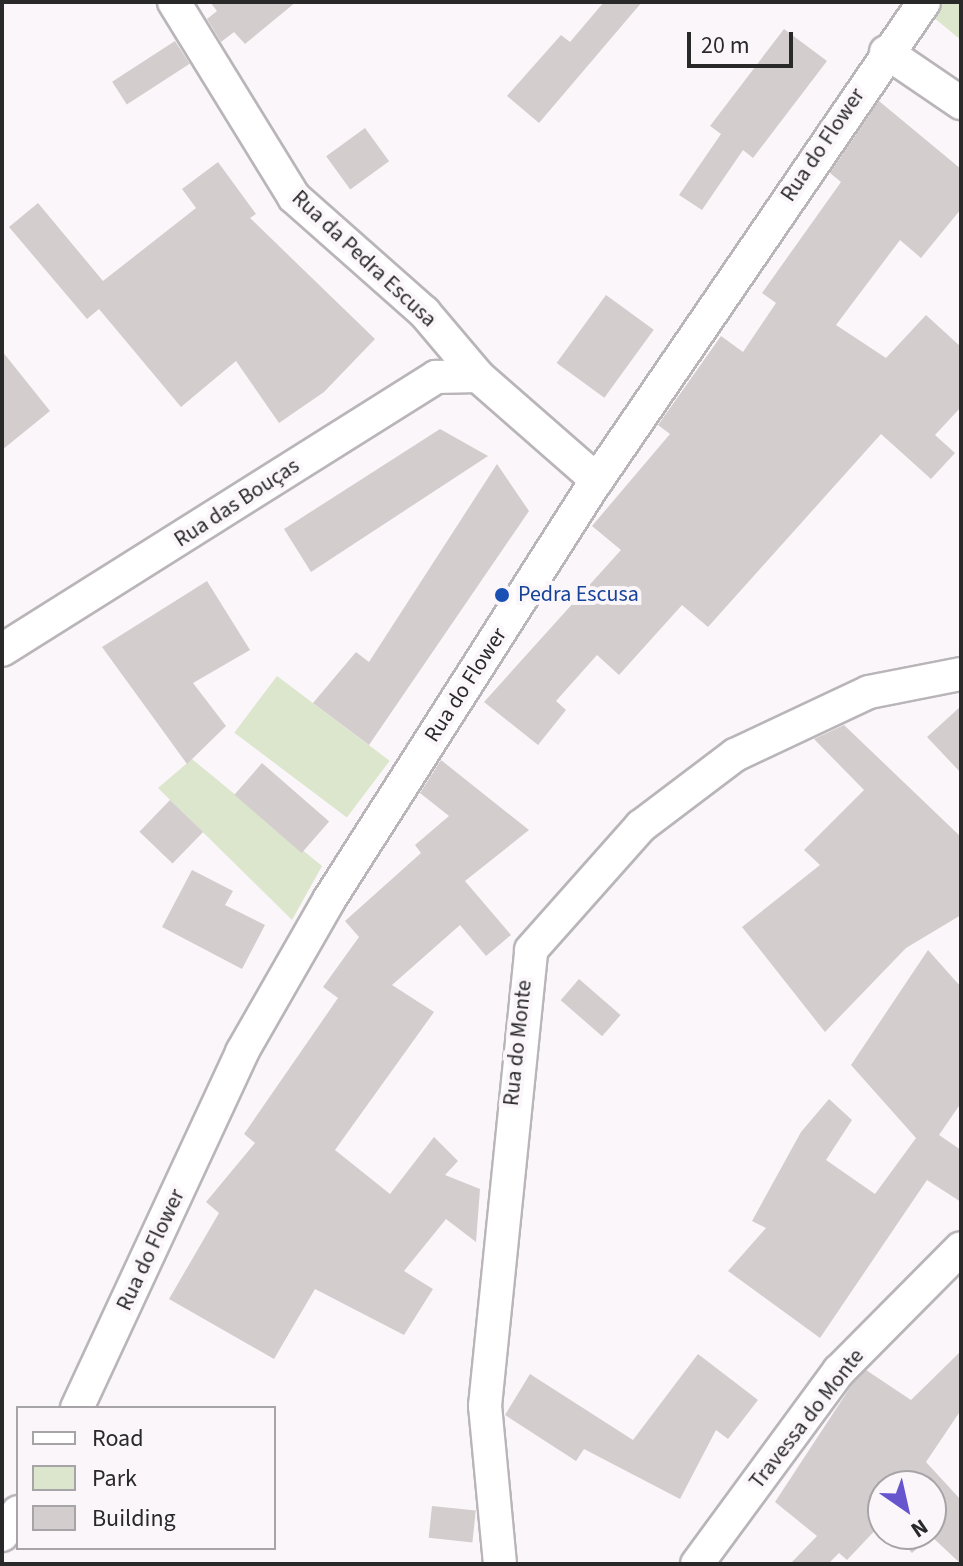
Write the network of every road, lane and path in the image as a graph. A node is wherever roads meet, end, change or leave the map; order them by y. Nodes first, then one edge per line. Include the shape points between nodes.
1 (174, 2) edge
2 (924, 2) edge
3 (886, 52) junction
4 (961, 103) edge
5 (478, 376) junction
6 (597, 480) junction
7 (2, 650) edge
8 (961, 674) edge
9 (961, 1248) edge
10 (78, 1406) edge
11 (16, 1515) edge
12 (2, 1535) edge
13 (500, 1564) edge
14 (697, 1564) edge

1 - 5 street, Rua da Pedra Escusa via 294,197 424,312
2 - 3 street, Rua do Flower
3 - 4 street
3 - 6 street, Rua do Flower
5 - 6 street, Rua da Pedra Escusa
5 - 7 street, Rua das Bouças via 436,377 392,402
6 - 10 street, Rua do Flower via 329,900 242,1052
8 - 13 street, Rua do Monte via 869,692 735,755 641,826 531,950 485,1406
9 - 14 street, Travessa do Monte via 839,1371
11 - 12 street

